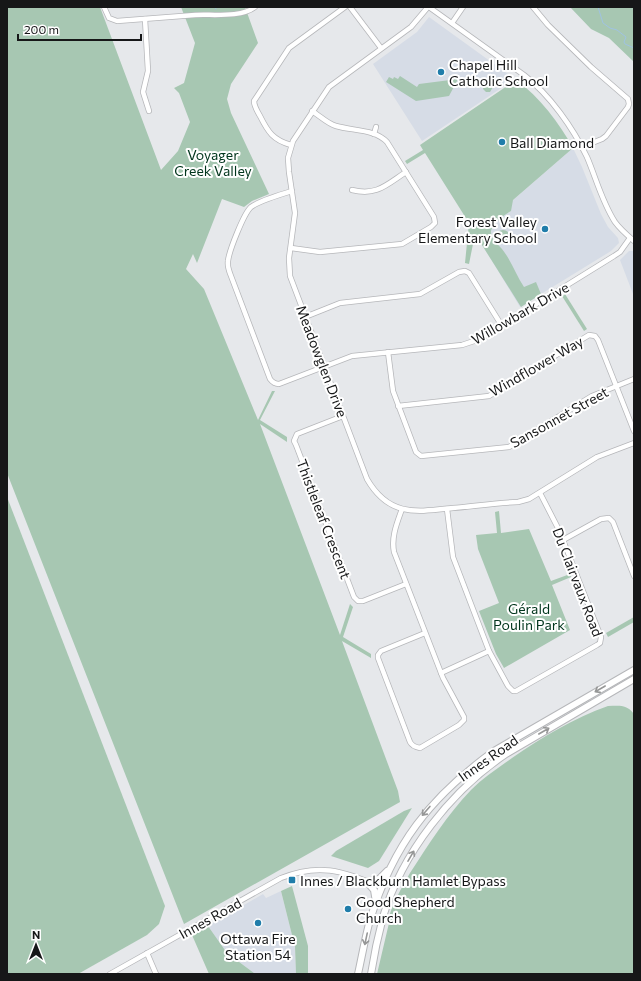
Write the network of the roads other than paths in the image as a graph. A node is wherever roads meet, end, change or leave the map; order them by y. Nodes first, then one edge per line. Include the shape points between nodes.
1 (104, 7) edge
2 (255, 7) edge
3 (345, 7) edge
4 (350, 7) edge
5 (428, 7) edge
6 (463, 7) edge
7 (533, 7) edge
8 (145, 19) junction
9 (452, 23) junction
10 (381, 48) junction
11 (149, 111) dead end
12 (312, 111) junction
13 (376, 126) dead end
14 (374, 134) junction
15 (291, 145) junction
16 (582, 147) junction
17 (406, 172) junction
18 (352, 190) dead end
19 (292, 191) junction
20 (632, 240) edge
21 (291, 248) junction
22 (305, 317) junction
23 (502, 326) junction
24 (388, 352) junction
25 (324, 366) junction
26 (634, 379) edge
27 (616, 386) junction
28 (398, 406) junction
29 (343, 416) junction
30 (634, 431) edge
31 (634, 442) edge
32 (540, 493) junction
33 (402, 509) junction
34 (447, 509) junction
35 (563, 540) junction
36 (634, 576) edge
37 (406, 584) junction
38 (425, 633) junction
39 (489, 651) junction
40 (634, 670) edge
41 (441, 673) junction
42 (634, 679) edge
43 (390, 868) junction
44 (367, 882) junction
45 (382, 887) junction
46 (393, 891) junction
47 (376, 904) junction
48 (147, 953) junction
49 (110, 974) edge
50 (156, 974) edge
51 (358, 974) edge
52 (370, 974) edge

1 - 8 street via 111,19 117,21
2 - 8 street via 248,12 222,15
3 - 15 street via 289,48 254,101 270,134
4 - 10 street
5 - 9 street
5 - 10 street, Meadowglen Drive via 414,25
6 - 9 street
7 - 16 street via 548,25 628,99 628,107 606,136
8 - 11 street via 148,71 143,92
9 - 16 street via 531,80 559,111
10 - 12 street, Meadowglen Drive via 329,87
12 - 14 street via 336,126
12 - 15 street, Meadowglen Drive
13 - 14 street
14 - 17 street via 388,142
15 - 19 street, Meadowglen Drive via 288,166
16 - 20 street via 611,216
17 - 18 street via 374,192
17 - 21 street via 434,217 435,223 431,227 402,244 323,252
19 - 21 street, Meadowglen Drive via 295,213
19 - 25 street, Willowbark Drive via 254,205 248,210 228,257 228,267 270,379 280,384
20 - 23 street, Willowbark Drive via 617,254
21 - 22 street, Meadowglen Drive via 290,276
22 - 23 street via 340,303 420,294 465,271 469,273
22 - 25 street, Meadowglen Drive
23 - 24 street, Willowbark Drive via 480,339 462,345
24 - 25 street, Willowbark Drive via 352,356
24 - 28 street, Sansonnet Street via 392,386
25 - 29 street, Meadowglen Drive
26 - 27 street, Sansonnet Street
27 - 28 street, Sansonnet Street via 592,396 508,446 424,456 416,452
27 - 28 street, Windflower Way via 598,340 595,336 589,335 489,396
27 - 30 street, Windflower Way
29 - 33 street, Meadowglen Drive via 367,479 388,503
29 - 37 street, Thistleleaf Crescent via 296,434 294,441 354,597 362,601
31 - 32 street, Meadowglen Drive via 597,457
32 - 34 street, Meadowglen Drive via 518,502
32 - 35 street, Du Clairvaux Road
33 - 34 street, Meadowglen Drive via 420,512
33 - 37 street via 393,542 394,552
34 - 39 street, Du Clairvaux Road via 453,557
35 - 36 street via 603,517 609,518 613,522
35 - 39 street, Du Clairvaux Road via 601,637 600,643 516,691 508,686
37 - 38 street
38 - 41 street
38 - 41 street via 381,651 378,655 414,747 420,748 464,720
39 - 41 street
40 -> 43 main road, Innes Road via 494,751 475,765 447,789 424,814
46 -> 42 main road, Innes Road via 420,840 471,781 506,754
43 - 44 main road via 379,879
43 - 45 main road, Innes Road
44 - 45 street, Innes Road
44 - 47 main road via 374,890
44 - 48 street, Innes Road via 326,870 295,872
45 - 46 main road, Innes Road
45 - 47 main road
46 - 52 main road via 383,916
47 -> 51 main road
48 - 49 street, Innes Road
48 - 50 street

